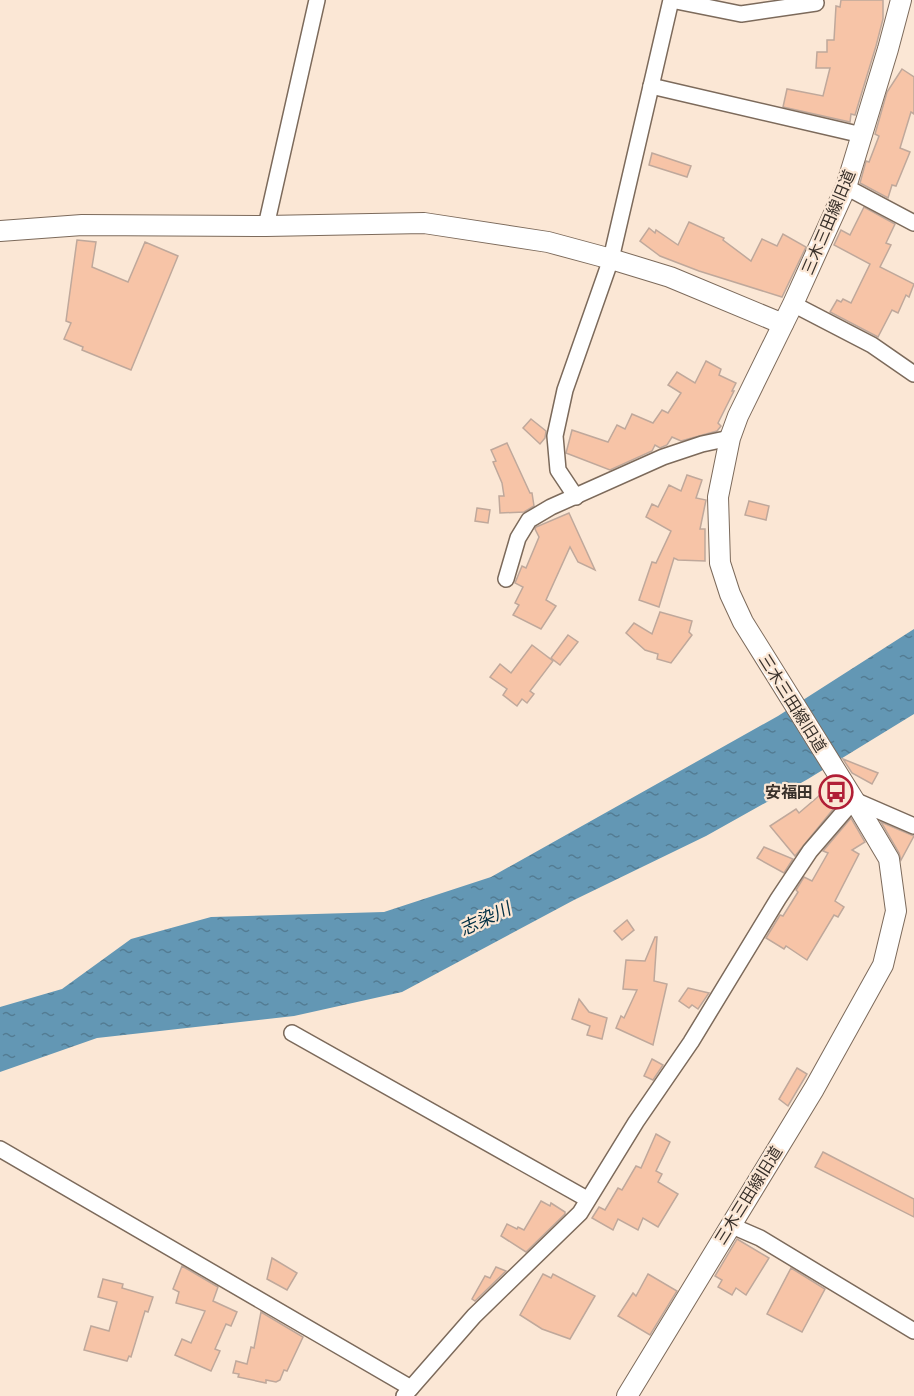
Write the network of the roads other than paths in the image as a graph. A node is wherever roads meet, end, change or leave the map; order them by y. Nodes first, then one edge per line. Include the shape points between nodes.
1 (317, 0) edge
2 (901, 0) edge
3 (816, 3) dead end
4 (651, 86) junction
5 (862, 135) junction
6 (846, 187) junction
7 (914, 223) edge
8 (267, 226) junction
9 (0, 231) edge
10 (611, 259) junction
11 (793, 304) junction
12 (783, 324) junction
13 (914, 374) edge
14 (730, 438) junction
15 (576, 497) junction
16 (506, 579) dead end
17 (854, 800) junction
18 (914, 826) edge
19 (292, 1033) dead end
20 (0, 1149) edge
21 (587, 1199) junction
22 (730, 1224) junction
23 (914, 1331) edge
24 (407, 1392) edge
25 (627, 1396) edge

1 - 8 street
2 - 5 street, 三木三田線旧道
3 - 4 street via 741,14 671,0
4 - 5 street
4 - 10 street
5 - 6 street, 三木三田線旧道
6 - 7 street
6 - 11 street, 三木三田線旧道
8 - 9 street via 82,225
8 - 10 street via 424,223 548,242
10 - 12 street via 670,277
10 - 15 street via 565,390 555,436 558,470
11 - 12 street, 三木三田線旧道
11 - 13 street via 872,345
12 - 14 street, 三木三田線旧道
14 - 15 street via 663,457
14 - 17 street, 三木三田線旧道 via 718,497 720,563 730,594 743,622
15 - 16 street via 530,520 518,538
17 - 18 street
17 - 21 street via 810,851 784,889 691,1042
17 - 22 street, 三木三田線旧道 via 889,859 896,911 883,965 814,1089
19 - 21 street
20 - 24 street
21 - 24 street via 580,1213 474,1316
22 - 23 street
22 - 25 street, 三木三田線旧道

